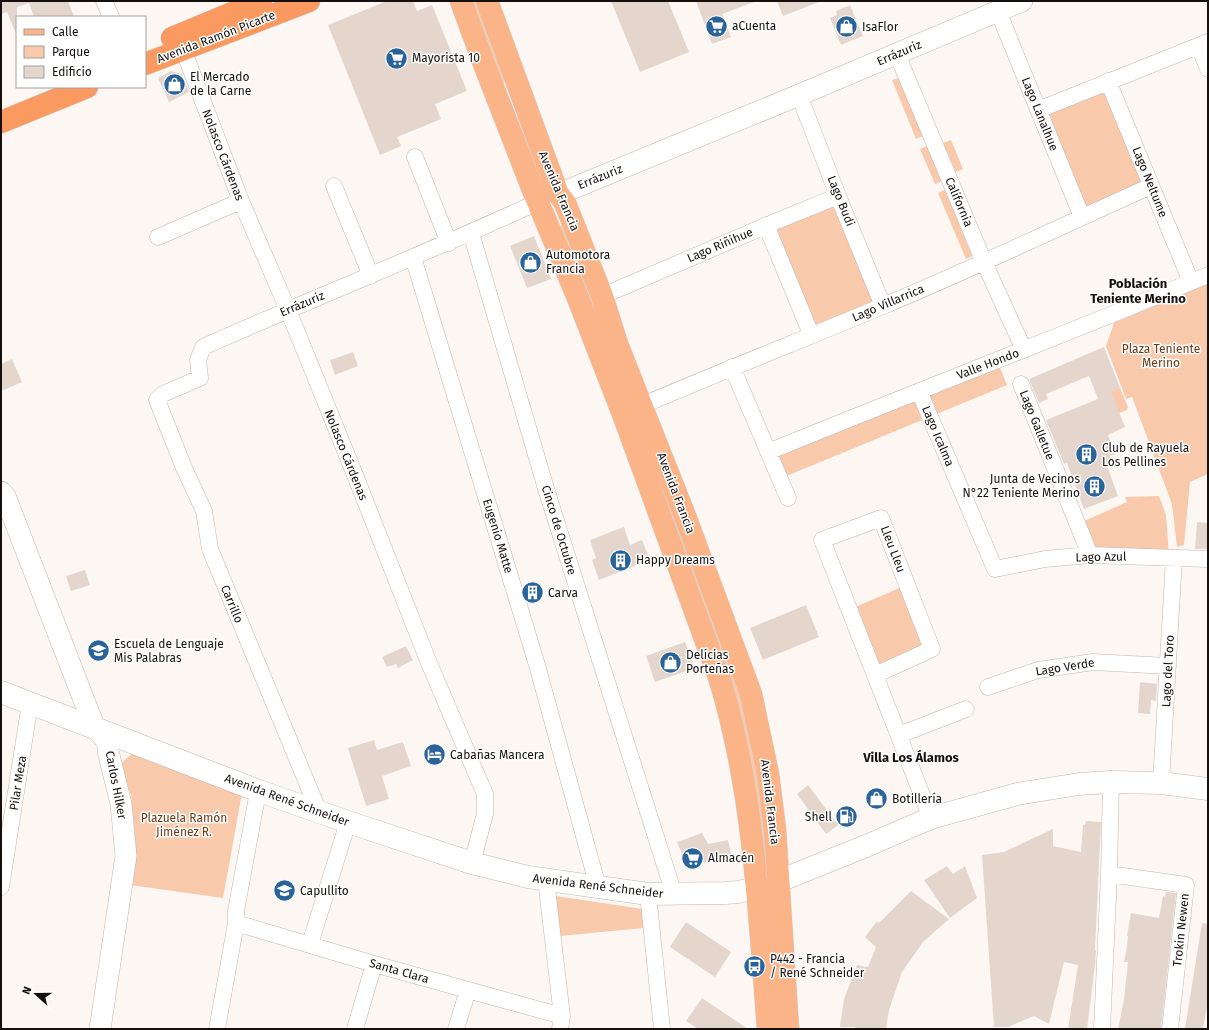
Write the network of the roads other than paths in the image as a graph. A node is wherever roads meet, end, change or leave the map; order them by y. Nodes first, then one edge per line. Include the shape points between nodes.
1 (104, 1) edge
2 (261, 1) edge
3 (309, 1) edge
4 (461, 1) edge
5 (487, 1) edge
6 (1022, 1) edge
7 (998, 11) junction
8 (112, 16) edge
9 (1203, 44) edge
10 (146, 49) edge
11 (183, 49) junction
12 (897, 54) junction
13 (146, 64) edge
14 (1208, 69) edge
15 (1108, 82) junction
16 (48, 88) edge
17 (85, 88) edge
18 (494, 90) junction
19 (520, 94) junction
20 (799, 95) junction
21 (1, 107) edge
22 (1038, 110) junction
23 (1, 122) edge
24 (415, 157) dead end
25 (334, 186) dead end
26 (1152, 186) junction
27 (558, 194) junction
28 (838, 196) junction
29 (242, 201) junction
30 (538, 202) junction
31 (1082, 218) junction
32 (766, 226) junction
33 (471, 233) junction
34 (158, 238) dead end
35 (448, 243) junction
36 (413, 257) junction
37 (984, 262) junction
38 (1208, 275) edge
39 (371, 276) junction
40 (1191, 282) junction
41 (602, 296) junction
42 (578, 298) junction
43 (884, 306) junction
44 (288, 310) junction
45 (811, 334) junction
46 (617, 344) junction
47 (1024, 350) junction
48 (732, 367) junction
49 (1021, 384) dead end
50 (919, 391) junction
51 (163, 394) joint
52 (632, 409) junction
53 (768, 452) junction
54 (1, 492) edge
55 (788, 498) dead end
56 (1090, 555) junction
57 (1174, 558) junction
58 (1208, 559) edge
59 (995, 569) joint
60 (1168, 666) junction
61 (875, 675) junction
62 (988, 687) dead end
63 (1, 692) edge
64 (30, 703) junction
65 (966, 709) dead end
66 (94, 726) junction
67 (899, 735) junction
68 (1111, 782) junction
69 (1161, 783) junction
70 (1208, 789) edge
71 (259, 791) junction
72 (319, 812) junction
73 (931, 818) junction
74 (348, 822) junction
75 (472, 862) junction
76 (1109, 874) junction
77 (2, 880) edge
78 (546, 880) junction
79 (779, 881) junction
80 (598, 887) junction
81 (757, 888) junction
82 (648, 894) junction
83 (674, 894) junction
84 (236, 923) junction
85 (310, 944) junction
86 (374, 964) junction
87 (468, 990) junction
88 (561, 1023) edge
89 (100, 1029) edge
90 (217, 1029) edge
91 (355, 1029) edge
92 (456, 1029) edge
93 (662, 1029) edge
94 (768, 1029) edge
95 (788, 1029) edge
96 (1102, 1029) edge
97 (1170, 1029) edge

1 - 8 street
2 - 10 highway, Avenida Ramón Picarte
3 - 11 highway, Avenida Ramón Picarte
4 - 18 main road, Avenida Francia
5 - 19 main road, Avenida Francia
6 - 7 street, Errázuriz
7 - 12 street, Errázuriz
7 - 22 street, Lago Lanalhue
9 - 14 street
9 - 15 street
11 - 13 highway, Avenida Ramón Picarte
11 - 29 street, Nolasco Cárdenas
12 - 20 street, Errázuriz
12 - 37 street, California
15 - 22 street
15 - 26 street, Lago Neltume
16 - 21 highway
17 - 23 highway
18 - 19 main road via 511,87
18 - 30 main road, Avenida Francia
19 - 27 main road, Avenida Francia
20 - 27 street, Errázuriz
20 - 28 street, Lago Budi
22 - 31 street, Lago Lanalhue
24 - 35 street
25 - 39 street
26 - 31 street, Lago Villarrica
26 - 40 street, Lago Neltume
27 - 30 street, Errázuriz
27 - 41 main road, Avenida Francia via 565,203
28 - 32 street, Lago Riñihue
28 - 43 street, Lago Budi
29 - 34 street
29 - 44 street, Nolasco Cárdenas
30 - 33 street, Errázuriz
30 - 42 main road, Avenida Francia
31 - 37 street, Lago Villarrica
32 - 41 street, Lago Riñihue
32 - 45 street
33 - 35 street, Errázuriz
33 - 83 street, Cinco de Octubre via 547,492
35 - 36 street, Errázuriz
36 - 39 street, Errázuriz
36 - 80 street, Eugenio Matte via 537,665
37 - 43 street, Lago Villarrica
37 - 47 street, California
38 - 40 street, Valle Hondo
39 - 44 street, Errázuriz
40 - 47 street, Valle Hondo
41 - 46 main road, Avenida Francia
42 - 46 main road via 604,336
42 - 52 main road, Avenida Francia
43 - 45 street, Lago Villarrica
44 - 51 street, Errázuriz via 202,347 198,360 200,378
44 - 75 street, Nolasco Cárdenas via 429,663 485,794 486,814
45 - 48 street, Lago Villarrica
46 - 52 main road, Avenida Francia
47 - 50 street, Valle Hondo
48 - 52 street, Lago Villarrica
48 - 53 street
49 - 56 street, Lago Galletue
50 - 53 street, Valle Hondo
50 - 59 street, Lago Icalma
51 - 72 street, Carrillo via 158,400 184,468 204,511 210,548
52 - 79 main road, Avenida Francia via 751,694 768,774
52 - 81 main road, Avenida Francia via 727,703 740,763
53 - 55 street
54 - 66 street, Carlos Hilker via 6,496
56 - 57 street, Lago Azul
56 - 59 street, Lago Azul via 1045,559
57 - 58 street, Lago Azul
57 - 60 street, Lago del Toro
60 - 62 street, Lago Verde via 1093,662 1038,670
60 - 69 street, Lago del Toro
61 - 61 street, Lleu Lleu via 932,649 881,518 822,540
61 - 67 street, Lleu Lleu
63 - 64 main road, Avenida René Schneider
64 - 66 main road, Avenida René Schneider
64 - 77 street, Pilar Meza
65 - 67 street
66 - 71 main road, Avenida René Schneider
66 - 89 street, Carlos Hilker via 108,742 121,804 126,856
67 - 73 street, Lleu Lleu
68 - 69 main road, Avenida René Schneider
68 - 73 main road, Avenida René Schneider via 1048,788 1017,794
68 - 76 street
69 - 70 main road, Avenida René Schneider
71 - 72 main road, Avenida René Schneider
71 - 84 street via 236,910
72 - 74 main road, Avenida René Schneider
73 - 79 main road, Avenida René Schneider
74 - 75 main road, Avenida René Schneider
74 - 85 street
75 - 78 main road, Avenida René Schneider
76 - 96 street
76 - 97 street, Trokin Newen via 1186,885
78 - 80 main road, Avenida René Schneider
78 - 88 street
79 - 81 main road, Avenida René Schneider
79 - 95 main road, Avenida Francia
80 - 82 main road, Avenida René Schneider
81 - 83 main road, Avenida René Schneider via 725,893
81 - 94 main road, Avenida Francia
82 - 83 main road, Avenida René Schneider
82 - 93 street
84 - 85 street, Santa Clara
84 - 90 street
85 - 86 street, Santa Clara
86 - 87 street, Santa Clara
86 - 91 street
87 - 88 street, Santa Clara
87 - 92 street

